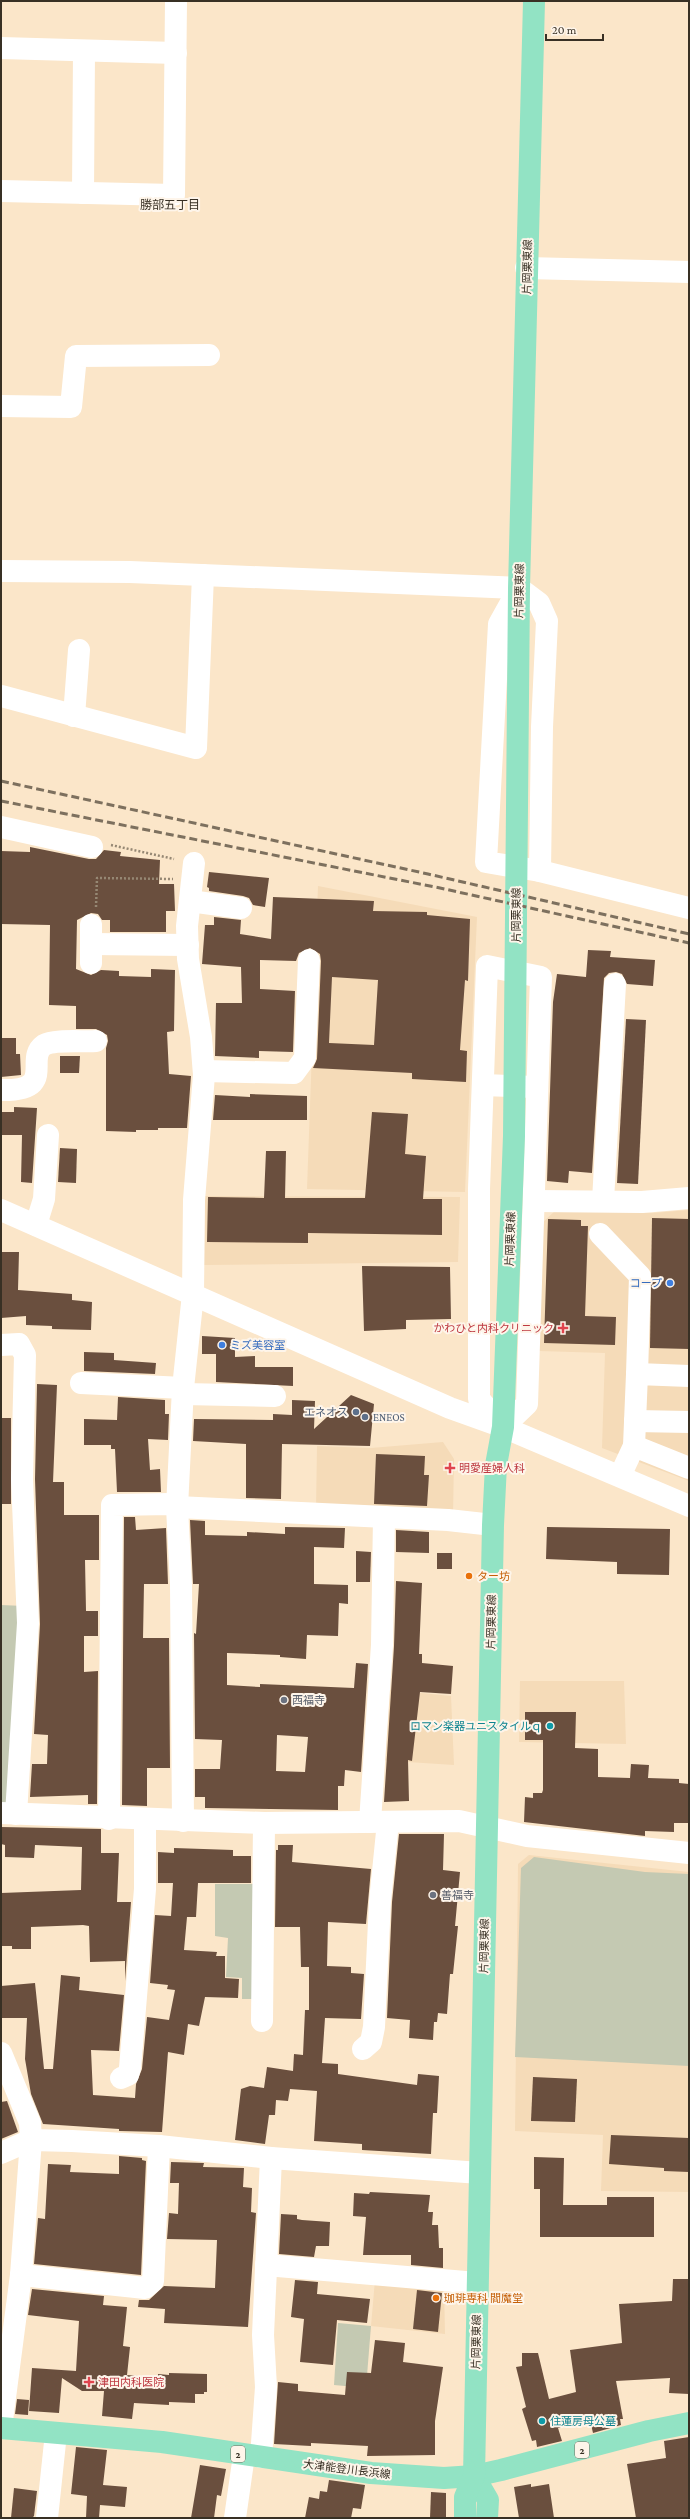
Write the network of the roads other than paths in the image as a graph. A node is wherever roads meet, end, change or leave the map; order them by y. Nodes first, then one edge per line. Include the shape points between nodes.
1 (176, 1) edge
2 (534, 1) edge
3 (1, 48) edge
4 (84, 52) junction
5 (176, 53) junction
6 (1, 191) edge
7 (83, 193) junction
8 (526, 268) junction
9 (689, 272) edge
10 (209, 355) dead end
11 (1, 406) edge
12 (1, 571) edge
13 (202, 575) junction
14 (519, 588) junction
15 (79, 650) dead end
16 (1, 696) edge
17 (74, 716) junction
18 (1, 827) edge
19 (92, 847) road end
20 (193, 871) road end
21 (540, 871) junction
22 (190, 901) junction
23 (241, 908) dead end
24 (689, 908) edge
25 (91, 944) road end
26 (188, 944) junction
27 (309, 960) dead end
28 (615, 984) dead end
29 (96, 1042) dead end
30 (204, 1071) junction
31 (483, 1085) junction
32 (538, 1087) junction
33 (1, 1090) edge
34 (48, 1135) dead end
35 (689, 1198) edge
36 (534, 1201) junction
37 (602, 1201) junction
38 (1, 1210) edge
39 (36, 1225) junction
40 (600, 1234) dead end
41 (193, 1294) junction
42 (10, 1345) edge
43 (637, 1374) junction
44 (689, 1376) edge
45 (81, 1383) dead end
46 (183, 1391) junction
47 (275, 1396) dead end
48 (635, 1421) junction
49 (689, 1422) edge
50 (503, 1428) junction
51 (634, 1446) junction
52 (689, 1468) edge
53 (620, 1476) junction
54 (689, 1506) edge
55 (177, 1507) junction
56 (384, 1517) junction
57 (493, 1525) junction
58 (8, 1814) edge
59 (109, 1819) junction
60 (145, 1819) junction
61 (183, 1821) junction
62 (379, 1822) junction
63 (264, 1823) junction
64 (487, 1827) junction
65 (689, 1853) edge
66 (262, 2021) dead end
67 (363, 2049) dead end
68 (1, 2053) edge
69 (121, 2078) dead end
70 (31, 2140) junction
71 (159, 2146) junction
72 (1, 2153) edge
73 (271, 2158) junction
74 (480, 2173) junction
75 (266, 2265) junction
76 (21, 2275) junction
77 (477, 2283) junction
78 (689, 2423) edge
79 (1, 2428) edge
80 (56, 2433) junction
81 (253, 2456) junction
82 (474, 2476) junction
83 (47, 2518) edge
84 (235, 2518) edge
85 (465, 2518) edge
86 (487, 2518) edge

1 - 5 street
2 - 8 main road, 片岡栗東線
3 - 4 street
4 - 5 street
4 - 7 street
5 - 7 street via 174,195
6 - 7 street
8 - 9 street
8 - 14 main road, 片岡栗東線
10 - 11 street via 76,356 71,407
12 - 13 street
13 - 14 street
13 - 17 street via 196,748
14 - 21 street via 538,603 547,621 542,727
14 - 21 street via 498,624 486,862
14 - 50 main road, 片岡栗東線 via 514,1136
15 - 17 street
16 - 17 street
18 - 19 street
20 - 22 street
21 - 24 street
22 - 23 street
22 - 26 street
25 - 26 street
26 - 30 street
27 - 30 street via 305,1058 294,1073
28 - 37 street
29 - 33 street via 52,1042 45,1045 40,1050 36,1077 32,1084 17,1090
30 - 41 street via 194,1200
31 - 32 street
31 - 32 street via 487,966 541,977
31 - 50 street via 479,1189 479,1399
32 - 36 street
34 - 39 street via 44,1199
35 - 37 street via 642,1202
36 - 37 street
36 - 50 street via 527,1404
38 - 39 street
39 - 41 street
40 - 43 street via 640,1276
41 - 46 street
41 - 50 street via 443,1405
42 - 58 street via 25,1355 22,1479 28,1622
43 - 44 street
43 - 48 street
45 - 46 street
46 - 47 street
46 - 55 street
48 - 49 street
48 - 51 street
50 - 53 street
50 - 57 main road, 片岡栗東線 via 496,1465
51 - 52 street
51 - 53 street
53 - 54 street
55 - 56 street
55 - 59 street via 170,1504 112,1505
55 - 61 street via 181,1585
56 - 57 street
56 - 62 street
57 - 64 main road, 片岡栗東線
58 - 59 street
59 - 60 street
60 - 61 street
60 - 69 street via 145,1889 130,2068 128,2075
61 - 63 street
62 - 63 street
62 - 64 street via 459,1821
62 - 67 street via 380,1900 374,2027 371,2042
63 - 66 street
64 - 65 street via 527,1836
64 - 74 main road, 片岡栗東線
68 - 70 street via 30,2123
70 - 71 street
70 - 72 street
70 - 76 street
71 - 73 street
71 - 76 street via 153,2281 145,2288
73 - 74 street
73 - 75 street
74 - 77 main road, 片岡栗東線
75 - 77 street
75 - 81 street via 263,2335 266,2387
76 - 79 street
77 - 82 main road, 片岡栗東線
78 - 82 main road, 大津能登川長浜線 / 2
79 - 80 main road, 大津能登川長浜線 / 2
80 - 81 main road, 大津能登川長浜線 / 2 via 162,2442
80 - 83 street
81 - 82 main road, 大津能登川長浜線 / 2 via 404,2476
81 - 84 street
82 - 85 main road, 片岡栗東線 via 465,2497
82 - 86 main road via 488,2500

